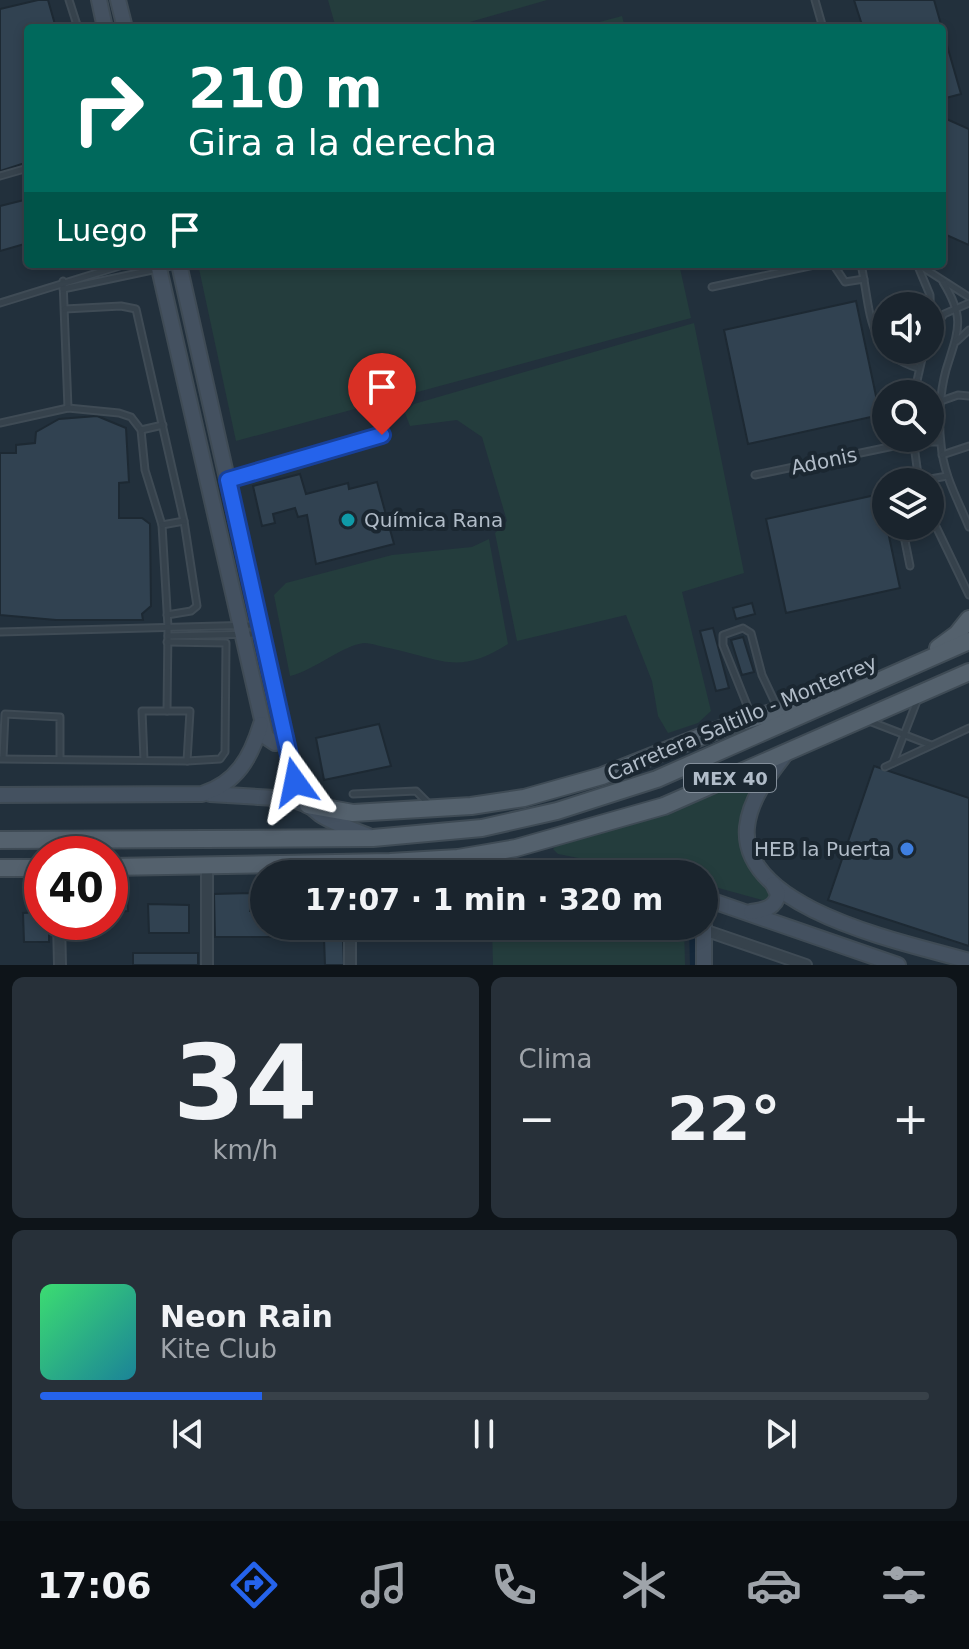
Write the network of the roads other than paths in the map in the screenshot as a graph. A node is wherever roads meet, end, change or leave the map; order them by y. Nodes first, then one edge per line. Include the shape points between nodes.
1 (69, 0) edge
2 (99, 0) edge
3 (118, 0) edge
4 (815, 0) edge
5 (77, 24) edge
6 (104, 24) edge
7 (124, 24) edge
8 (822, 24) edge
9 (24, 169) edge
10 (0, 176) edge
11 (111, 268) edge
12 (150, 268) edge
13 (158, 268) edge
14 (180, 268) edge
15 (800, 268) edge
16 (836, 268) edge
17 (862, 268) edge
18 (920, 268) edge
19 (924, 268) edge
20 (864, 279) junction
21 (63, 281) junction
22 (943, 282) junction
23 (712, 287) dead end
24 (63, 289) junction
25 (929, 292) edge
26 (969, 297) edge
27 (0, 303) edge
28 (969, 303) edge
29 (957, 307) junction
30 (65, 309) junction
31 (944, 314) edge
32 (969, 330) edge
33 (956, 341) junction
34 (919, 364) edge
35 (918, 368) junction
36 (916, 380) edge
37 (944, 389) edge
38 (969, 396) edge
39 (944, 400) edge
40 (68, 408) junction
41 (0, 423) edge
42 (163, 425) junction
43 (141, 430) junction
44 (382, 435) dead end
45 (969, 446) edge
46 (872, 449) edge
47 (942, 452) edge
48 (942, 455) junction
49 (755, 475) dead end
50 (944, 476) edge
51 (947, 476) junction
52 (228, 480) junction
53 (184, 521) junction
54 (162, 525) junction
55 (969, 527) edge
56 (905, 540) edge
57 (943, 540) edge
58 (910, 566) dead end
59 (969, 595) edge
60 (167, 615) junction
61 (969, 619) edge
62 (168, 627) junction
63 (262, 629) junction
64 (0, 632) edge
65 (243, 632) junction
66 (168, 639) junction
67 (969, 641) edge
68 (969, 660) edge
69 (918, 665) junction
70 (969, 672) edge
71 (868, 687) junction
72 (920, 694) junction
73 (779, 710) junction
74 (167, 711) junction
75 (752, 718) junction
76 (262, 719) junction
77 (864, 719) junction
78 (969, 728) edge
79 (902, 732) junction
80 (286, 739) junction
81 (806, 744) junction
82 (932, 745) junction
83 (787, 752) junction
84 (2, 759) edge
85 (60, 759) junction
86 (144, 760) junction
87 (187, 761) junction
88 (893, 764) junction
89 (885, 767) dead end
90 (602, 776) junction
91 (202, 794) junction
92 (353, 794) dead end
93 (0, 795) edge
94 (308, 805) junction
95 (433, 809) junction
96 (482, 828) junction
97 (373, 838) junction
98 (0, 840) edge
99 (450, 860) edge
100 (128, 867) edge
101 (207, 867) junction
102 (0, 868) edge
103 (24, 868) edge
104 (250, 868) edge
105 (772, 883) junction
106 (718, 902) edge
107 (751, 912) junction
108 (718, 935) edge
109 (59, 940) edge
110 (350, 940) edge
111 (704, 940) edge
112 (770, 959) edge
113 (969, 961) edge
114 (60, 965) edge
115 (207, 965) edge
116 (350, 965) edge
117 (704, 965) edge
118 (806, 965) edge
119 (898, 965) edge

1 - 5 lane
2 - 6 street
3 - 7 street
4 - 8 lane
9 - 10 lane
11 - 21 lane
12 - 24 lane
13 - 65 street
14 - 52 street
15 - 23 lane
16 - 20 lane via 845,282
17 - 20 lane
18 - 25 lane
19 - 22 lane
20 - 35 lane via 881,348 899,363
21 - 24 lane
21 - 27 lane
22 - 26 lane
22 - 29 lane
24 - 30 lane
28 - 29 lane
29 - 31 lane
29 - 33 lane
30 - 40 lane
30 - 42 lane via 136,309
32 - 33 lane
33 - 37 lane
34 - 35 lane
35 - 36 lane
38 - 39 lane
40 - 41 lane
40 - 43 lane via 119,413 131,417
42 - 43 lane
42 - 53 lane
43 - 54 lane via 145,470
44 - 52 lane
45 - 48 lane
46 - 49 lane, Adonis
47 - 48 lane
48 - 51 lane
50 - 51 lane
51 - 55 lane
52 - 63 street
53 - 54 lane
53 - 60 lane via 197,606
54 - 60 lane
56 - 58 lane
57 - 59 lane
60 - 62 lane
61 - 69 main road
62 - 64 lane
62 - 65 lane
62 - 66 lane
63 - 65 lane
63 - 80 street
65 - 66 lane
65 - 76 street
66 - 74 lane
66 - 87 lane via 226,643 225,752 220,759
67 - 69 main road, Carretera Saltillo - Monterrey / MEX 40
68 - 81 main road via 832,724
69 - 71 main road, Carretera Saltillo - Monterrey / MEX 40
70 - 72 main road, MEX 40
71 - 73 main road
71 - 96 main road, Carretera Saltillo - Monterrey / MEX 40 via 644,783
72 - 77 main road, MEX 40
72 - 79 lane
73 - 75 main road
73 - 75 lane via 762,675 751,633 730,630 723,635 723,645
74 - 86 lane via 142,711
74 - 87 lane via 190,711
75 - 90 main road
76 - 80 street via 270,741
76 - 91 street via 239,770
77 - 79 lane
77 - 81 main road, MEX 40
78 - 82 lane
79 - 82 lane
79 - 88 lane
80 - 94 street via 295,782
81 - 83 main road, MEX 40
82 - 88 lane
83 - 99 main road, MEX 40 via 615,822
83 - 105 street via 757,796 747,829 752,859
84 - 85 lane
84 - 85 lane via 5,714 60,717
85 - 86 lane
86 - 87 lane
88 - 89 lane
90 - 95 main road via 524,798
90 - 96 main road
91 - 93 street
91 - 94 street via 280,798
92 - 95 lane via 416,791
94 - 95 main road via 343,813
94 - 97 street via 333,824
96 - 97 main road, Carretera Saltillo - Monterrey / MEX 40
97 - 98 main road, Carretera Saltillo - Monterrey / MEX 40
100 - 101 main road, MEX 40
101 - 104 main road, MEX 40
101 - 115 street
102 - 103 main road
105 - 107 street via 777,901
105 - 113 street via 840,921
106 - 107 street
107 - 119 street
108 - 112 street
109 - 114 street
110 - 116 street
111 - 117 street
112 - 118 street

